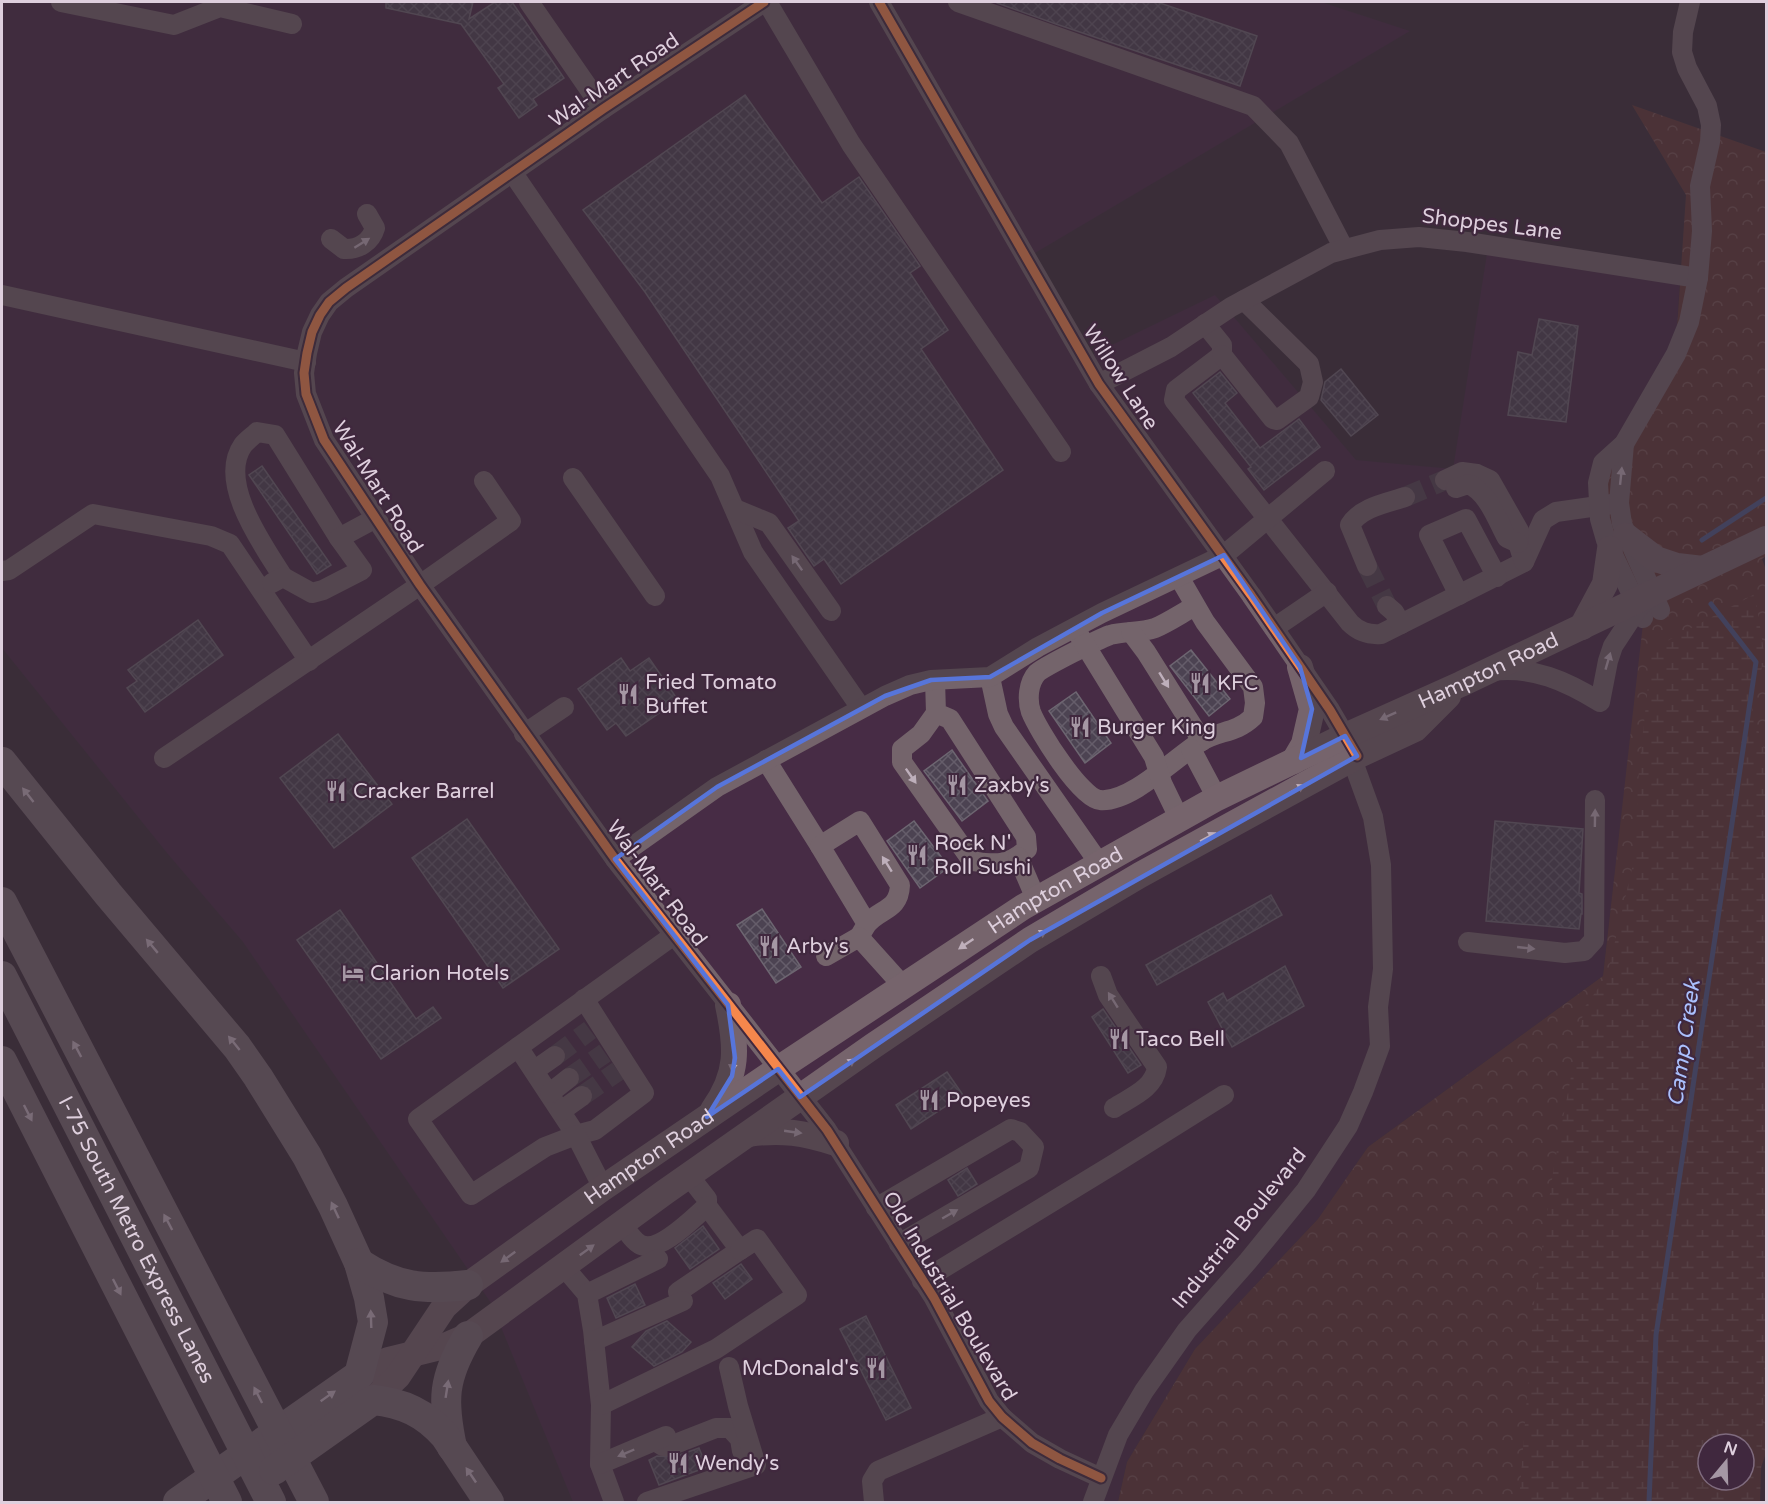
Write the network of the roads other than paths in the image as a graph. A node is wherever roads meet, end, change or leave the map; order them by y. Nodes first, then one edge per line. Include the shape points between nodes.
1 (61, 2) edge
2 (529, 2) edge
3 (766, 2) edge
4 (879, 2) edge
5 (958, 2) edge
6 (1690, 2) edge
7 (292, 24) dead end
8 (603, 110) junction
9 (512, 172) junction
10 (367, 214) dead end
11 (331, 239) dead end
12 (1344, 249) junction
13 (1698, 278) junction
14 (2, 295) edge
15 (1244, 300) junction
16 (1205, 324) junction
17 (1222, 355) junction
18 (306, 362) junction
19 (1099, 384) junction
20 (1624, 444) junction
21 (1061, 452) dead end
22 (1324, 471) dead end
23 (573, 478) dead end
24 (484, 481) dead end
25 (1447, 486) tunnel mouth
26 (1619, 502) junction
27 (1409, 503) tunnel mouth
28 (1598, 505) junction
29 (735, 509) junction
30 (376, 518) junction
31 (1268, 518) junction
32 (339, 537) junction
33 (1767, 539) edge
34 (1618, 542) junction
35 (1224, 555) junction
36 (1524, 562) junction
37 (1372, 564) tunnel mouth
38 (1703, 569) junction
39 (2, 571) edge
40 (283, 577) junction
41 (1179, 577) junction
42 (1497, 577) junction
43 (420, 585) junction
44 (261, 589) junction
45 (1327, 592) junction
46 (655, 596) dead end
47 (1459, 596) junction
48 (1196, 606) junction
49 (1646, 606) junction
50 (831, 611) dead end
51 (1582, 627) junction
52 (1074, 628) junction
53 (1274, 628) junction
54 (1131, 632) junction
55 (1086, 646) junction
56 (309, 661) junction
57 (1300, 667) junction
58 (1487, 672) junction
59 (990, 677) junction
60 (935, 680) junction
61 (1461, 684) junction
62 (564, 707) dead end
63 (861, 708) junction
64 (936, 713) junction
65 (524, 734) junction
66 (1196, 745) junction
67 (1351, 751) junction
68 (164, 758) dead end
69 (766, 760) junction
70 (1294, 761) junction
71 (2, 762) edge
72 (1159, 774) junction
73 (1217, 798) junction
74 (1595, 800) dead end
75 (1179, 818) junction
76 (820, 846) junction
77 (1018, 857) junction
78 (615, 860) junction
79 (1099, 863) junction
80 (1036, 900) junction
81 (2, 902) edge
82 (863, 930) junction
83 (674, 935) junction
84 (1468, 942) dead end
85 (826, 956) dead end
86 (2, 976) edge
87 (1101, 976) dead end
88 (903, 986) junction
89 (584, 999) junction
90 (728, 1005) junction
91 (518, 1047) junction
92 (555, 1056) tunnel mouth
93 (2, 1061) edge
94 (778, 1069) junction
95 (535, 1070) junction
96 (569, 1078) tunnel mouth
97 (549, 1093) junction
98 (1224, 1095) dead end
99 (582, 1096) tunnel mouth
100 (800, 1098) junction
101 (1114, 1108) dead end
102 (561, 1111) junction
103 (707, 1117) junction
104 (749, 1134) junction
105 (576, 1135) junction
106 (836, 1143) junction
107 (689, 1176) junction
108 (603, 1188) junction
109 (707, 1206) junction
110 (876, 1208) junction
111 (621, 1224) junction
112 (899, 1244) junction
113 (740, 1250) junction
114 (658, 1259) dead end
115 (359, 1263) junction
116 (564, 1267) junction
117 (922, 1281) junction
118 (468, 1285) junction
119 (587, 1294) junction
120 (468, 1336) junction
121 (594, 1341) junction
122 (415, 1352) junction
123 (729, 1367) dead end
124 (366, 1387) junction
125 (601, 1405) junction
126 (738, 1406) junction
127 (1002, 1417) junction
128 (655, 1441) junction
129 (452, 1447) junction
130 (600, 1464) junction
131 (1101, 1478) junction
132 (683, 1489) junction
133 (178, 1503) edge
134 (227, 1503) edge
135 (271, 1503) edge
136 (314, 1503) edge
137 (489, 1503) edge
138 (614, 1503) edge
139 (647, 1503) edge
140 (874, 1503) edge
141 (1093, 1503) edge

1 - 7 street via 174,25 220,7
2 - 8 street
3 - 8 street, Wal-Mart Road
3 - 21 street via 851,144
4 - 19 street, Willow Lane
5 - 12 street via 1253,106 1289,143
6 - 13 street via 1682,52 1707,106 1711,125 1700,186
8 - 9 street, Wal-Mart Road
9 - 18 street, Wal-Mart Road via 329,302 312,332
9 - 29 street via 720,476
11 -> 10 street via 344,249 367,242 375,228
12 - 13 street, Shoppes Lane via 1380,240 1428,238
12 - 15 street, Shoppes Lane via 1331,252
13 - 20 street via 1683,340
14 - 18 street
15 - 16 street, Shoppes Lane
15 - 17 street via 1309,364 1309,397 1273,419
16 - 17 street via 1222,345
16 - 19 street, Shoppes Lane
17 - 31 street via 1176,390 1174,400
18 - 30 street, Wal-Mart Road via 306,394 324,440
19 - 35 street, Willow Lane
26 -> 20 street
20 - 28 street via 1608,456 1600,469
22 - 31 street
23 - 46 street
24 - 43 street via 511,521
25 - 36 street via 1462,472 1490,480 1519,531
26 - 28 street
26 - 34 street via 1622,524
27 - 37 street via 1363,512 1354,518 1350,525
28 - 34 street via 1603,530
28 - 36 street via 1556,512 1543,520
50 -> 29 street via 769,523
29 - 63 street via 753,552
30 - 32 street
30 - 43 street, Wal-Mart Road
31 - 35 street
31 - 45 street
32 - 40 street via 362,570 312,592
32 - 40 street via 275,435 257,432 243,445 235,467 238,493
33 - 38 main road, Hampton Road
34 - 38 main road via 1677,566
34 - 49 street
34 - 51 main road via 1605,584
35 - 41 street
35 - 53 street, Willow Lane
36 - 42 street
38 - 49 main road, Hampton Road
39 - 44 street via 93,514 211,536 230,544
40 - 44 street
41 - 48 street
41 - 52 street
42 - 47 street
42 - 47 street via 1466,519 1429,535
43 - 56 street
43 - 65 street, Wal-Mart Road
44 - 56 street
45 - 47 street via 1350,623 1368,634 1381,634 1394,611
45 - 53 street
48 - 54 street via 1154,629
48 - 66 street via 1253,687 1255,703 1253,717 1242,727
49 - 51 main road, Hampton Road
58 -> 49 street via 1513,670 1547,675 1600,702 1613,646
51 - 58 main road, Hampton Road
52 - 55 street
52 - 59 street
53 - 57 street, Willow Lane
54 - 55 street via 1111,635
54 -> 66 street via 1146,652
55 - 72 street via 1154,757
55 - 72 street via 1037,673 1028,690 1030,711 1050,747 1081,789 1096,800 1113,801
56 - 68 street
57 - 67 street, Willow Lane
57 - 70 main road via 1312,709 1304,744
58 - 61 main road, Hampton Road
59 - 60 street
59 - 79 street via 1004,727
60 - 63 street via 910,685
60 - 64 street
61 -> 67 main road, Hampton Road
61 - 67 main road, Hampton Road via 1415,729
62 - 65 street
63 - 69 street
64 - 77 street via 950,719 1026,837 1027,849
64 -> 77 street via 921,734 902,749 902,762 972,861 1002,864
65 - 78 street, Wal-Mart Road
66 - 72 street
66 - 73 street
67 - 70 main road, Hampton Road
100 -> 67 main road, Hampton Road via 1040,934
67 - 131 street, Industrial Boulevard via 1373,817 1381,865 1380,1046 1348,1126 1306,1190 1187,1330 1143,1391 1118,1435
69 - 76 street
69 - 78 street via 717,787
70 - 73 main road, Hampton Road
115 -> 71 highway via 307,1156 237,1047
72 - 75 street
73 - 75 main road, Hampton Road
84 -> 74 street via 1565,952 1584,951 1594,940
75 - 79 main road, Hampton Road
76 - 82 street
82 -> 76 street via 893,905 900,896 900,885 860,821
77 - 80 street
78 - 83 street, Wal-Mart Road
79 - 80 main road, Hampton Road
80 -> 88 main road, Hampton Road
136 -> 81 highway
82 - 85 street
82 - 88 street
83 - 89 street
83 - 90 street, Wal-Mart Road
86 - 135 highway, I-75 South Metro Express Lanes
101 -> 87 street via 1148,1087 1155,1078 1156,1066 1108,995
88 - 94 main road, Hampton Road
89 - 91 street
89 - 105 street via 595,1027 644,1093 595,1130
90 - 94 street, Wal-Mart Road
90 -> 103 main road via 735,1058 732,1076
91 - 95 street
91 - 105 street via 418,1119 471,1196 545,1147
92 - 95 street
93 -> 134 highway
94 - 100 street, Wal-Mart Road
94 - 103 main road, Hampton Road
95 - 97 street
96 - 97 street
97 - 102 street
98 - 117 street
99 - 102 street
100 - 104 main road, Hampton Road
100 - 106 street, Old Industrial Boulevard
102 - 105 street
103 - 108 main road, Hampton Road
104 -> 106 main road via 785,1131
104 - 107 main road, Hampton Road
105 - 108 street
106 - 110 street, Old Industrial Boulevard
107 - 109 street via 707,1199
107 - 111 main road, Hampton Road
108 -> 118 main road, Hampton Road
109 - 111 street via 662,1243 649,1247 639,1244
109 - 113 street
110 - 112 street, Old Industrial Boulevard
112 -> 110 street via 1029,1168 1034,1147 1020,1132 1011,1129
116 -> 111 main road, Hampton Road
112 - 117 street, Old Industrial Boulevard
113 - 121 street via 680,1296
113 - 125 street via 757,1239 797,1295 716,1350
114 - 119 street
115 - 118 highway via 385,1278 413,1287
124 -> 115 highway via 373,1322
116 - 119 street
116 - 120 main road, Hampton Road
117 - 127 street, Old Industrial Boulevard via 978,1384
118 - 122 main road, Hampton Road via 444,1307
119 - 121 street
120 - 122 main road, Hampton Road
129 -> 120 highway via 446,1413 447,1384
121 - 125 street
122 - 124 main road, Hampton Road via 398,1376
123 - 126 street
124 - 129 highway via 415,1410 436,1426
133 -> 124 highway, Hampton Road
124 - 134 highway, Hampton Road
125 - 130 street
126 - 128 street
126 - 132 street via 756,1465
127 - 131 street, Old Industrial Boulevard via 1032,1443
127 - 140 street via 878,1470 872,1481
128 -> 130 street
128 - 132 street via 670,1446 716,1428 730,1428 740,1439 743,1451 732,1465 694,1479
137 -> 129 highway
130 - 138 street
131 - 141 street, Industrial Boulevard
132 - 139 street

